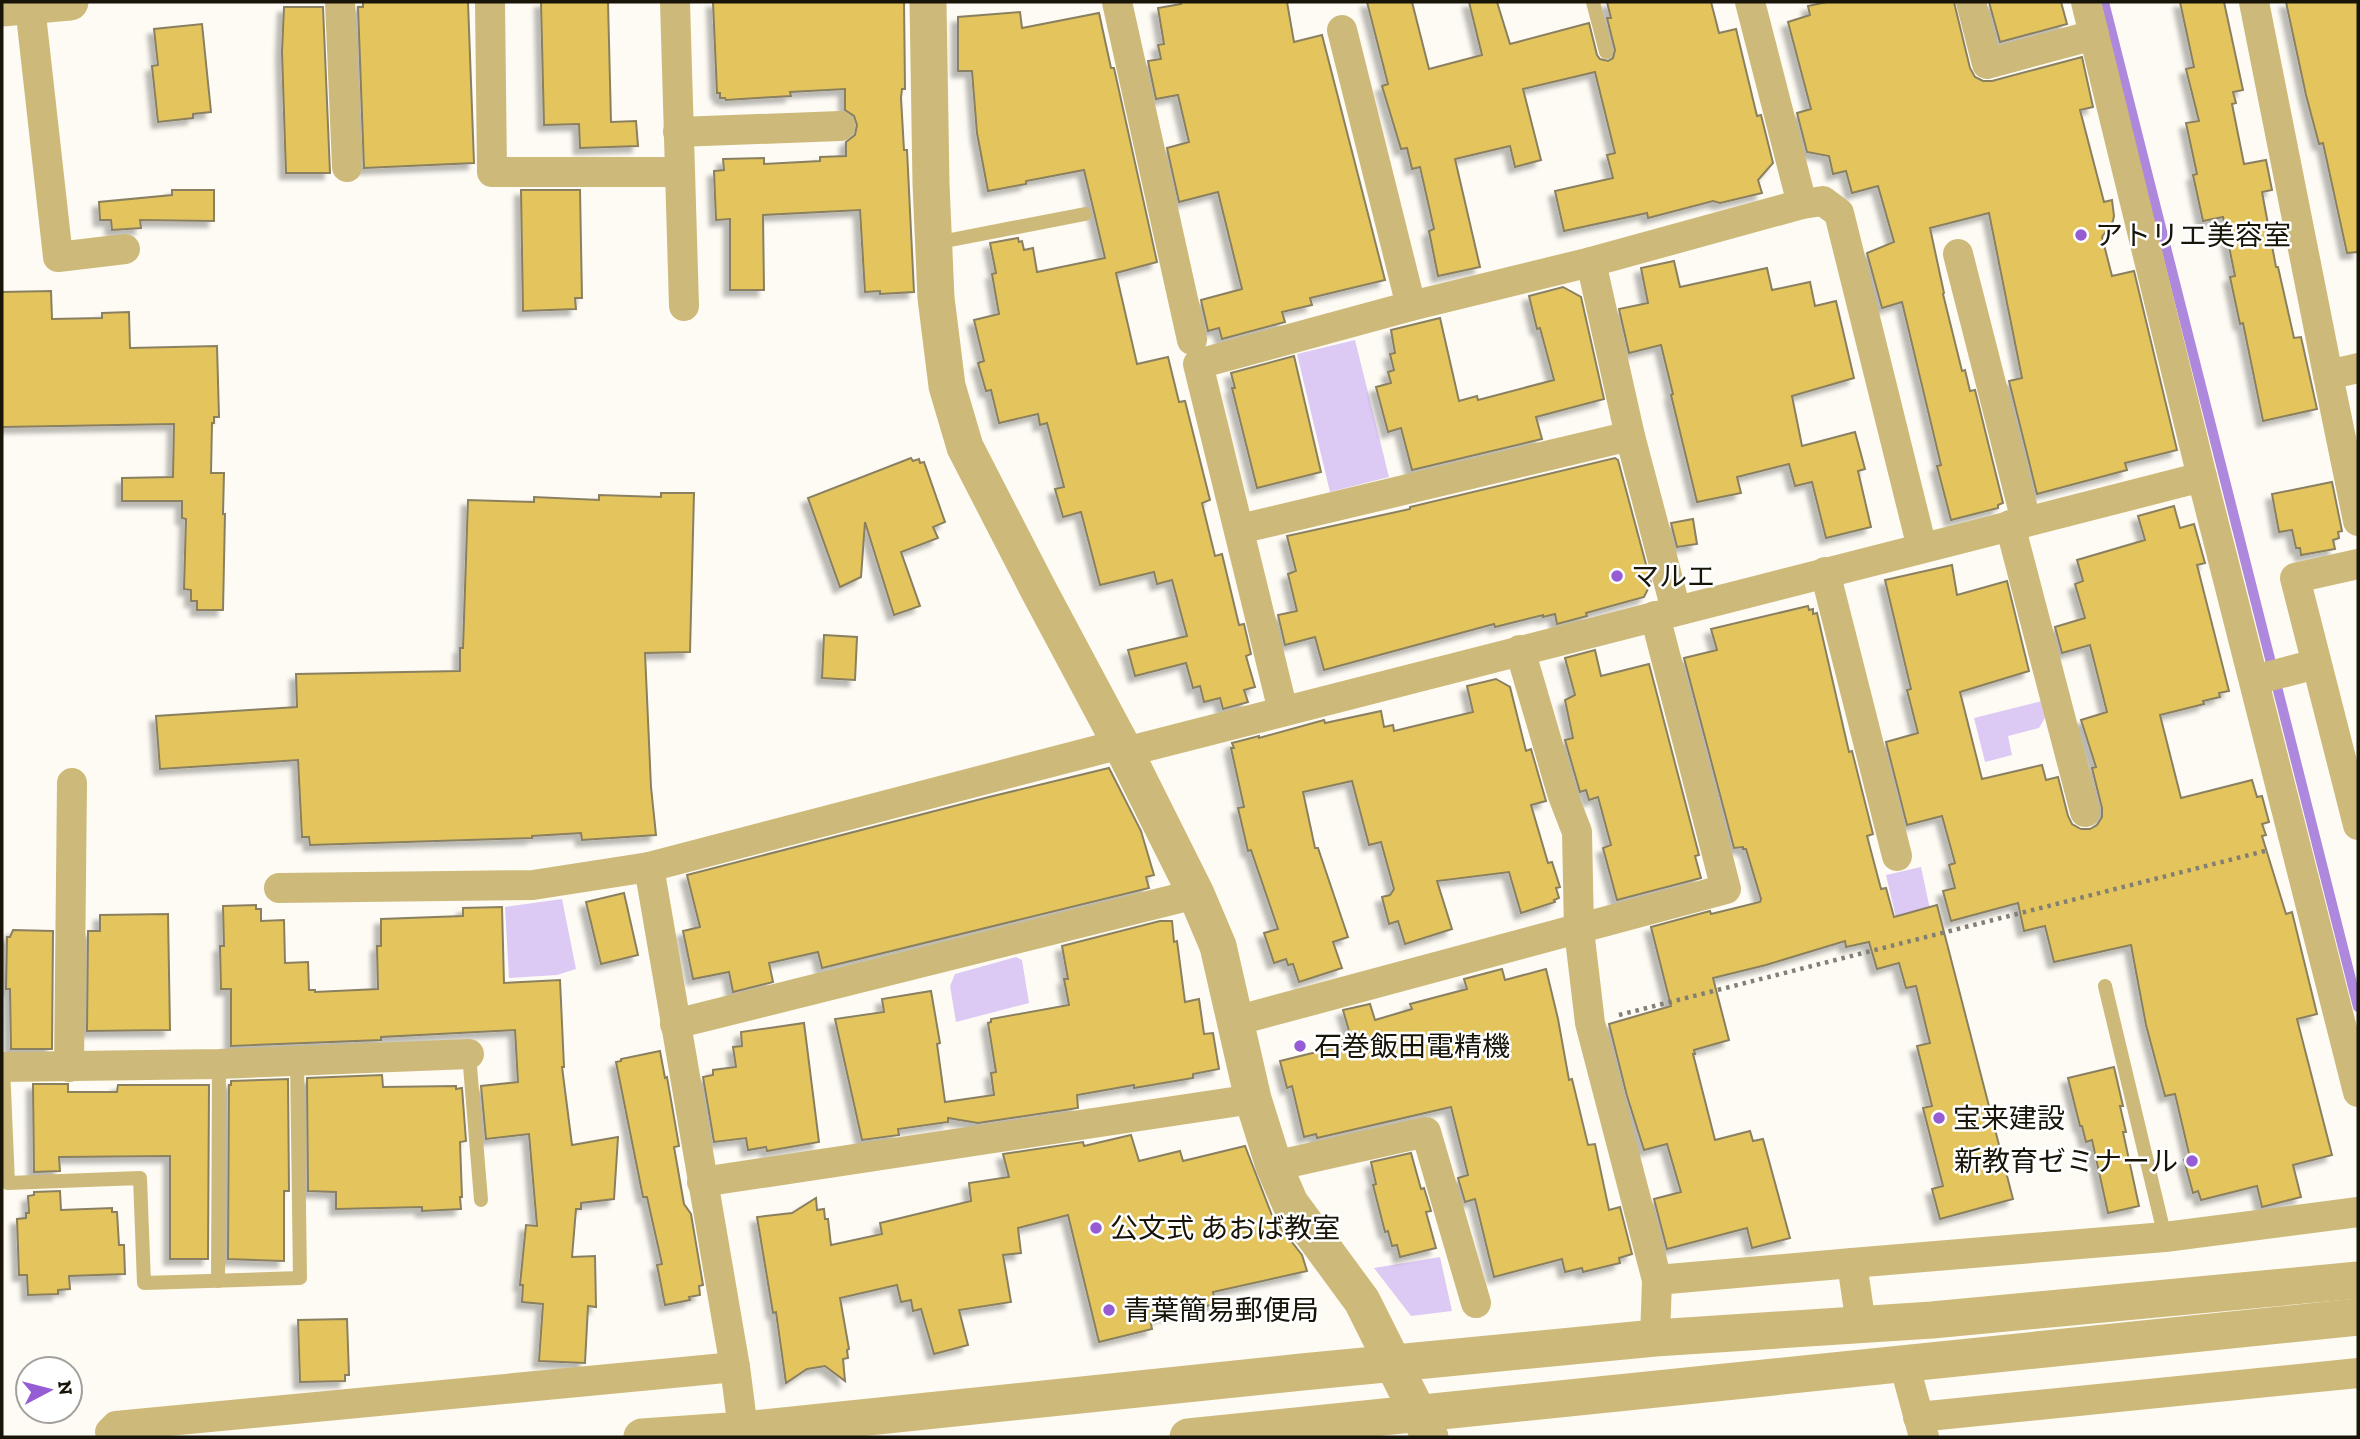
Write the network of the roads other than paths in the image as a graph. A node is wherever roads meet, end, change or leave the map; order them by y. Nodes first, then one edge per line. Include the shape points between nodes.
1 (70, 2) edge
2 (340, 2) edge
3 (490, 2) edge
4 (675, 2) edge
5 (928, 2) edge
6 (1118, 2) edge
7 (1593, 2) edge
8 (1750, 2) edge
9 (1971, 2) edge
10 (2086, 2) edge
11 (2254, 2) edge
12 (16, 7) edge
13 (1342, 30) dead end
14 (2094, 35) junction
15 (1606, 52) dead end
16 (840, 127) dead end
17 (678, 132) junction
18 (347, 167) dead end
19 (680, 172) junction
20 (1802, 204) junction
21 (1085, 214) dead end
22 (933, 244) junction
23 (125, 249) dead end
24 (1958, 254) dead end
25 (1591, 262) junction
26 (684, 306) dead end
27 (1411, 306) junction
28 (1192, 340) dead end
29 (2358, 368) edge
30 (2328, 374) junction
31 (1630, 436) junction
32 (2202, 477) junction
33 (2358, 521) edge
34 (2018, 523) junction
35 (1240, 529) junction
36 (1922, 548) junction
37 (2358, 564) edge
38 (1825, 572) junction
39 (1666, 613) junction
40 (1520, 650) junction
41 (2306, 667) junction
42 (2256, 679) junction
43 (1283, 711) junction
44 (1123, 748) junction
45 (2350, 750) edge
46 (72, 783) dead end
47 (2085, 812) dead end
48 (2358, 825) edge
49 (1897, 856) dead end
50 (649, 867) junction
51 (279, 888) dead end
52 (1196, 894) junction
53 (1579, 930) junction
54 (2105, 986) dead end
55 (1235, 1021) junction
56 (675, 1024) junction
57 (469, 1054) joint
58 (297, 1061) junction
59 (219, 1063) junction
60 (3, 1067) edge
61 (69, 1067) junction
62 (2358, 1092) edge
63 (1252, 1099) junction
64 (1274, 1166) junction
65 (702, 1182) junction
66 (481, 1200) dead end
67 (2358, 1212) edge
68 (2165, 1237) junction
69 (1852, 1263) junction
70 (1657, 1280) junction
71 (2358, 1280) edge
72 (218, 1281) junction
73 (1476, 1303) dead end
74 (2358, 1317) edge
75 (1861, 1325) junction
76 (1654, 1338) junction
77 (1394, 1363) junction
78 (1904, 1363) junction
79 (735, 1367) junction
80 (2358, 1373) edge
81 (1424, 1425) edge
82 (1921, 1427) edge
83 (110, 1432) dead end
84 (744, 1434) edge
85 (642, 1437) edge
86 (1188, 1437) edge

1 - 12 street
2 - 18 street
3 - 19 street via 492,172
4 - 17 street
5 - 22 street
6 - 28 street
7 - 15 lane
8 - 20 street
9 - 14 street via 1987,64
10 - 14 street
11 - 30 street
12 - 23 street via 58,257
13 - 27 street
14 - 32 street
16 - 17 street
17 - 19 street
19 - 26 street
20 - 25 street
20 - 36 street via 1823,201 1839,213
21 - 22 lane
22 - 44 street via 947,386 965,447
24 - 34 street
25 - 27 street
25 - 31 street
27 - 35 street via 1198,364
29 - 30 street
30 - 33 street
31 - 35 street
31 - 39 street
32 - 34 street
32 - 42 street
34 - 36 street
34 - 47 street
35 - 43 street
36 - 38 street
37 - 41 street via 2295,578
38 - 39 street
38 - 49 street
39 - 40 street
39 - 53 street via 1726,889
40 - 43 street
40 - 53 street via 1577,832
41 - 42 street
41 - 45 street
42 - 62 street
43 - 44 street
44 - 50 street
44 - 52 street
45 - 48 street
46 - 61 street
50 - 51 street via 533,885
50 - 56 street
52 - 55 street via 1218,946
52 - 56 street
53 - 55 street
53 - 70 street via 1590,1023
54 - 68 lane
55 - 63 street
56 - 65 street
57 - 58 street
57 - 66 lane
58 - 59 street
58 - 72 lane via 299,1278
59 - 61 street
59 - 72 lane
60 - 61 street
60 - 72 lane via 8,1183 140,1178 144,1283
63 - 64 street
63 - 65 street
64 - 73 street via 1426,1132
64 - 77 street via 1290,1203 1362,1301
65 - 79 street
67 - 68 street
68 - 69 street
69 - 70 street
69 - 75 street
70 - 76 street
71 - 75 street
74 - 78 street
75 - 76 street
76 - 77 street
77 - 81 street
77 - 84 street
78 - 81 street
78 - 82 street
79 - 83 street via 116,1426
79 - 84 street
80 - 82 street
81 - 86 street
84 - 85 street

